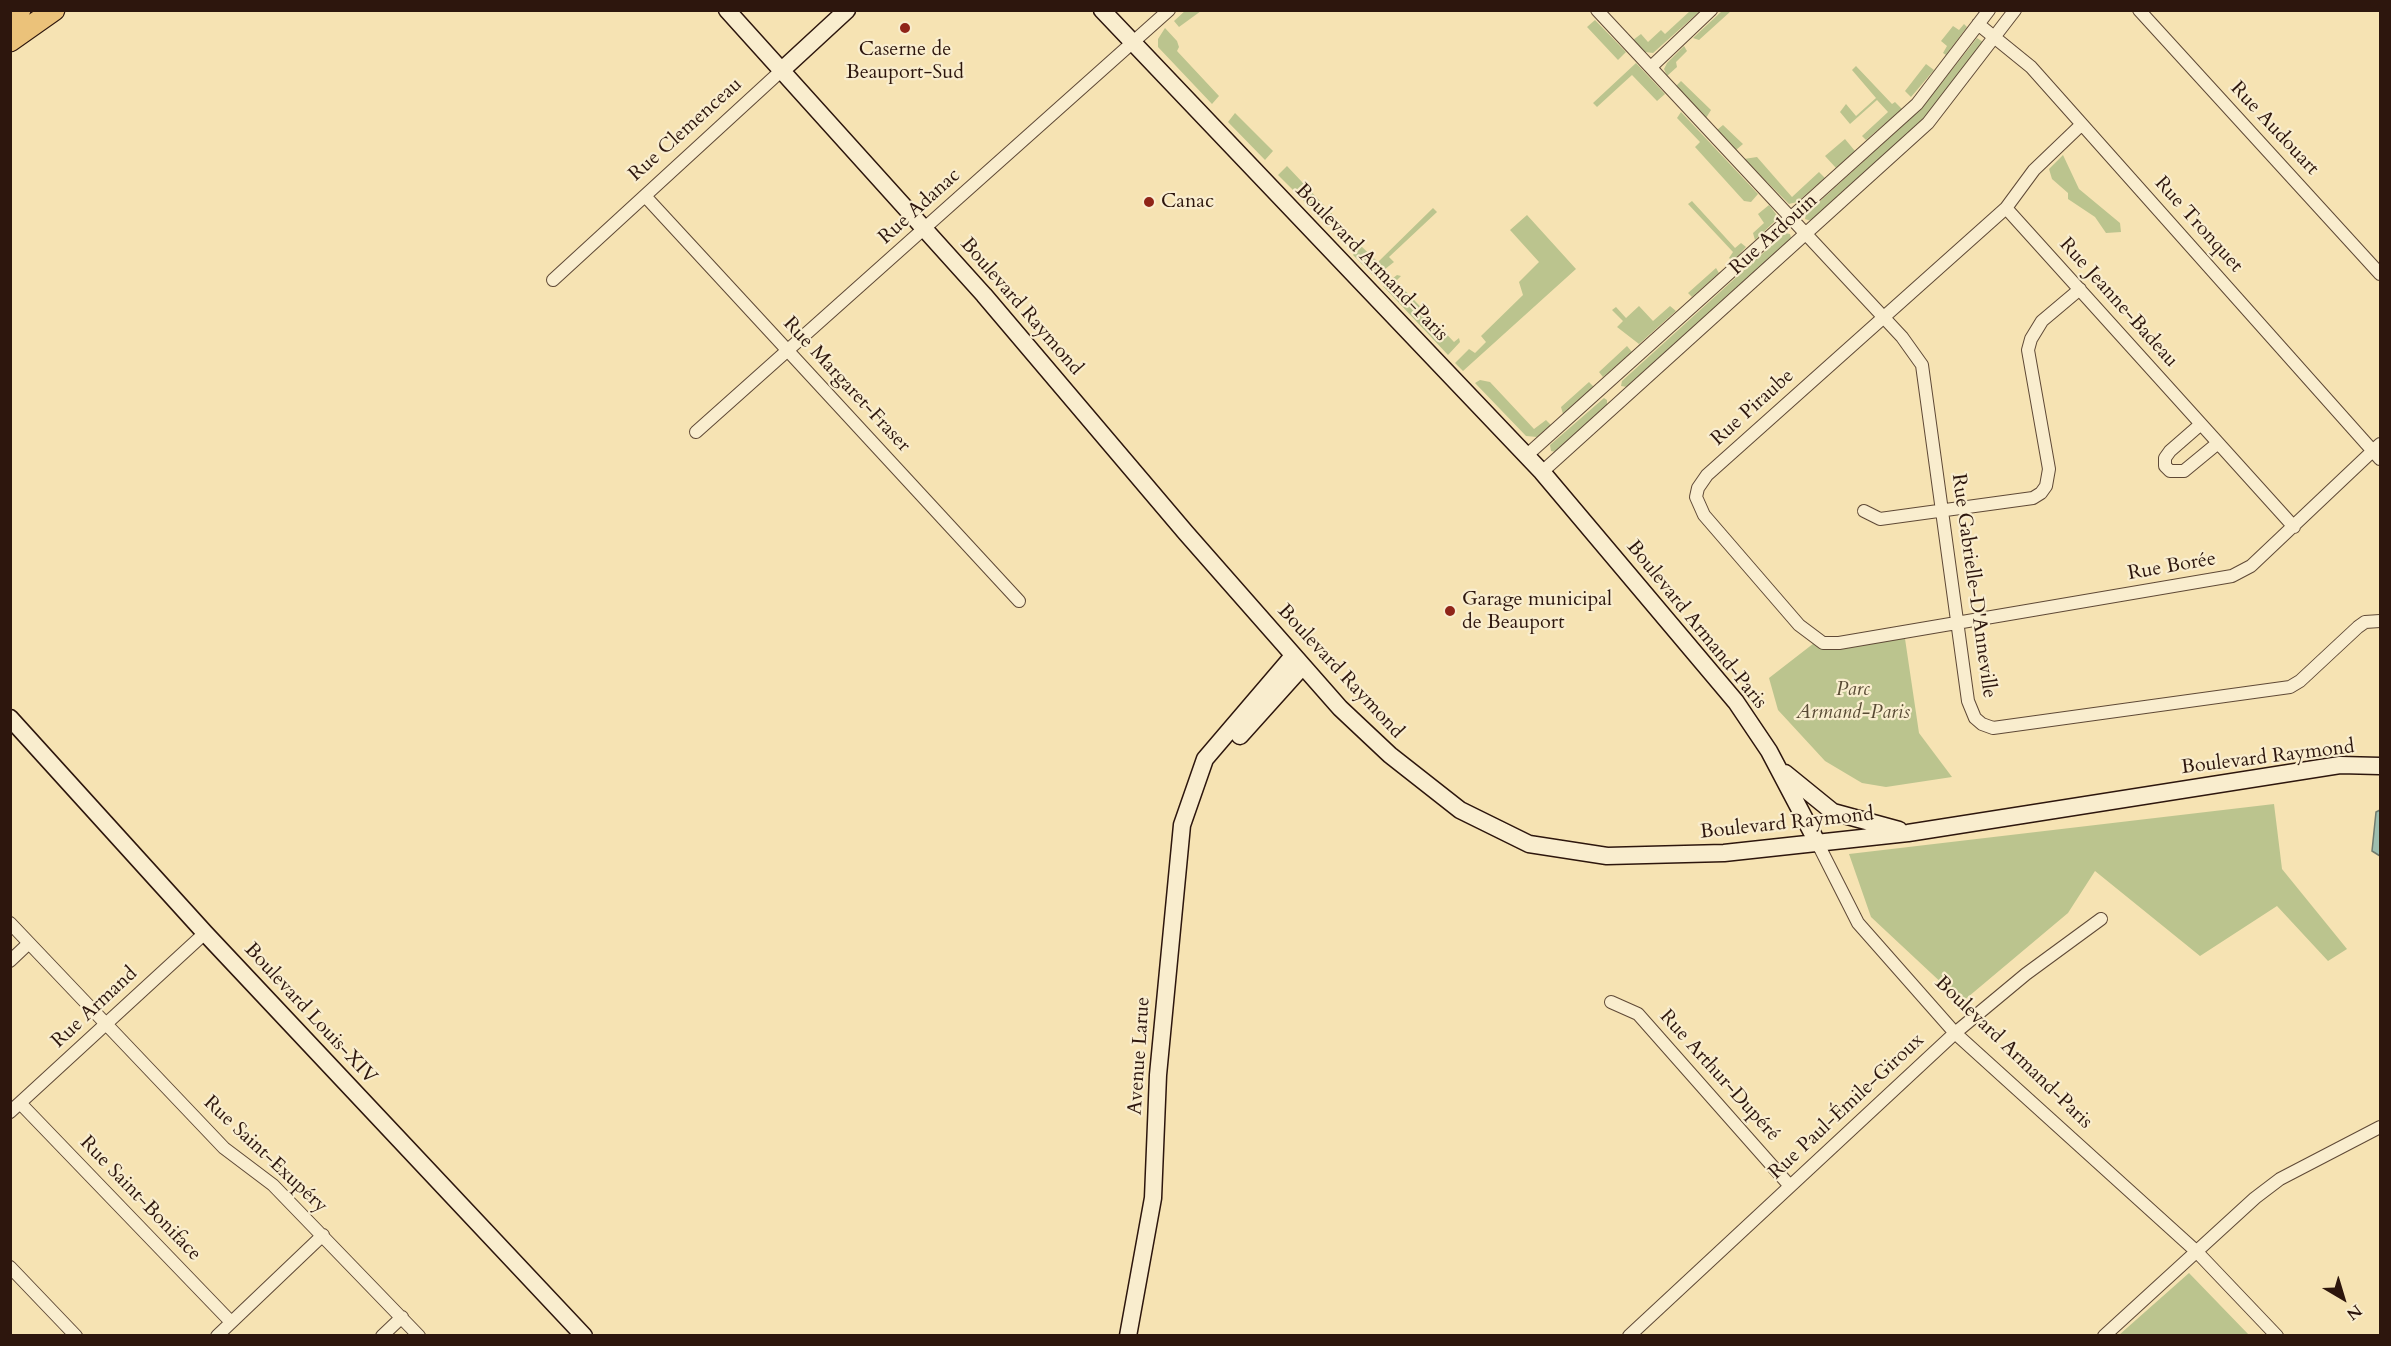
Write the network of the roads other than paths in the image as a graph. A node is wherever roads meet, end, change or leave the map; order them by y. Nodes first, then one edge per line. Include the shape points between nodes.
1 (20, 10) edge
2 (54, 10) edge
3 (727, 10) edge
4 (847, 10) edge
5 (1102, 10) edge
6 (1169, 10) edge
7 (1597, 10) edge
8 (1711, 10) edge
9 (1989, 10) edge
10 (2015, 10) edge
11 (2139, 10) edge
12 (10, 17) edge
13 (1978, 24) junction
14 (1995, 37) junction
15 (10, 41) edge
16 (1133, 43) junction
17 (1651, 67) junction
18 (782, 70) junction
19 (2081, 125) junction
20 (645, 196) junction
21 (2006, 208) junction
22 (1791, 218) junction
23 (925, 228) junction
24 (1805, 234) junction
25 (2380, 274) edge
26 (553, 280) dead end
27 (2080, 289) junction
28 (1884, 317) junction
29 (788, 351) junction
30 (2201, 424) junction
31 (696, 432) dead end
32 (2218, 443) junction
33 (2378, 452) edge
34 (1526, 456) junction
35 (1542, 472) junction
36 (1864, 511) dead end
37 (1942, 511) junction
38 (2294, 526) junction
39 (1018, 601) dead end
40 (2380, 621) edge
41 (1957, 623) junction
42 (1298, 661) junction
43 (10, 718) edge
44 (1777, 766) junction
45 (2380, 766) edge
46 (1908, 832) junction
47 (1818, 844) junction
48 (2101, 919) dead end
49 (10, 923) edge
50 (205, 933) junction
51 (29, 943) junction
52 (10, 962) edge
53 (1611, 1002) dead end
54 (106, 1024) junction
55 (1955, 1033) junction
56 (15, 1108) edge
57 (2380, 1127) edge
58 (1790, 1186) junction
59 (323, 1235) junction
60 (2197, 1252) junction
61 (10, 1267) edge
62 (402, 1317) junction
63 (231, 1322) junction
64 (76, 1335) edge
65 (217, 1335) edge
66 (382, 1335) edge
67 (419, 1335) edge
68 (584, 1335) edge
69 (1128, 1335) edge
70 (1629, 1335) edge
71 (2104, 1335) edge
72 (2277, 1335) edge

1 - 12 highway
2 - 15 highway
3 - 18 street, Boulevard Raymond
4 - 18 street, Rue Clemenceau
5 - 16 street, Boulevard Armand-Paris
6 - 16 street, Rue Adanac
7 - 17 street, Rue Gabrielle-D'Anneville
8 - 17 street
9 - 13 street, Rue Ardouin
10 - 14 street, Rue Ardouin
11 - 25 street, Rue Audouart
13 - 14 street, Rue Tronquet
13 - 22 street, Rue Ardouin via 1917,104
14 - 19 street, Rue Tronquet via 2031,67
14 - 24 street, Rue Ardouin via 1928,123
16 - 23 street, Rue Adanac
16 - 34 street, Boulevard Armand-Paris
17 - 22 street, Rue Gabrielle-D'Anneville
18 - 20 street, Rue Clemenceau
18 - 23 street, Boulevard Raymond
19 - 21 street, Rue Piraube via 2034,170
19 - 33 street, Rue Tronquet
20 - 26 street, Rue Clemenceau
20 - 29 street, Rue Margaret-Fraser
21 - 27 street, Rue Jeanne-Badeau
21 - 28 street, Rue Piraube
22 - 24 street, Rue Gabrielle-D'Anneville
22 - 34 street, Rue Ardouin
23 - 29 street, Rue Adanac
23 - 42 street, Boulevard Raymond
24 - 28 street, Rue Gabrielle-D'Anneville
24 - 35 street, Rue Ardouin
27 - 30 street, Rue Jeanne-Badeau
27 - 37 street via 2042,321 2028,350 2049,469 2046,486 2032,498
28 - 37 street, Rue Gabrielle-D'Anneville via 1922,365
28 - 41 street, Rue Piraube via 1707,475 1696,497 1704,515 1791,616 1823,643
29 - 31 street, Rue Adanac
29 - 39 street, Rue Margaret-Fraser
30 - 32 street, Rue Jeanne-Badeau
30 - 32 street via 2164,458 2165,466 2170,471 2184,471
32 - 38 street, Rue Jeanne-Badeau
33 - 38 street, Rue Borée
34 - 35 street, Boulevard Armand-Paris
35 - 44 street, Boulevard Armand-Paris via 1718,679
36 - 37 street via 1880,519
37 - 41 street, Rue Gabrielle-D'Anneville
38 - 41 street, Rue Borée via 2251,566 2232,576
40 - 41 street, Rue Gabrielle-D'Anneville via 2358,627 2290,687 1993,728 1982,724 1971,711
42 - 47 street, Boulevard Raymond via 1390,755 1460,810 1529,844 1606,856 1724,853
42 - 69 street, Avenue Larue via 1205,759 1182,825 1158,1075 1152,1198
43 - 50 street, Boulevard Louis-XIV
44 - 46 street via 1833,812
44 - 47 street, Boulevard Armand-Paris
45 - 46 street, Boulevard Raymond via 2340,765
46 - 47 street, Boulevard Raymond
47 - 55 street, Boulevard Armand-Paris via 1858,923
48 - 55 street, Rue Paul-Émile-Giroux
49 - 51 street, Rue Saint-Exupéry
50 - 54 street, Rue Armand
50 - 68 street, Boulevard Louis-XIV
51 - 52 street
51 - 54 street, Rue Saint-Exupéry
53 - 58 street, Rue Arthur-Dupéré via 1638,1014
54 - 56 street, Rue Armand
54 - 59 street, Rue Saint-Exupéry via 224,1148 273,1185
55 - 58 street, Rue Paul-Émile-Giroux
55 - 60 street, Boulevard Armand-Paris
56 - 63 street, Rue Saint-Boniface
57 - 60 street via 2280,1179
58 - 70 street, Rue Paul-Émile-Giroux
59 - 62 street, Rue Saint-Exupéry
59 - 63 street
60 - 71 street
60 - 72 street, Boulevard Armand-Paris
61 - 64 street
62 - 66 street
62 - 67 street, Rue Saint-Exupéry
63 - 65 street

